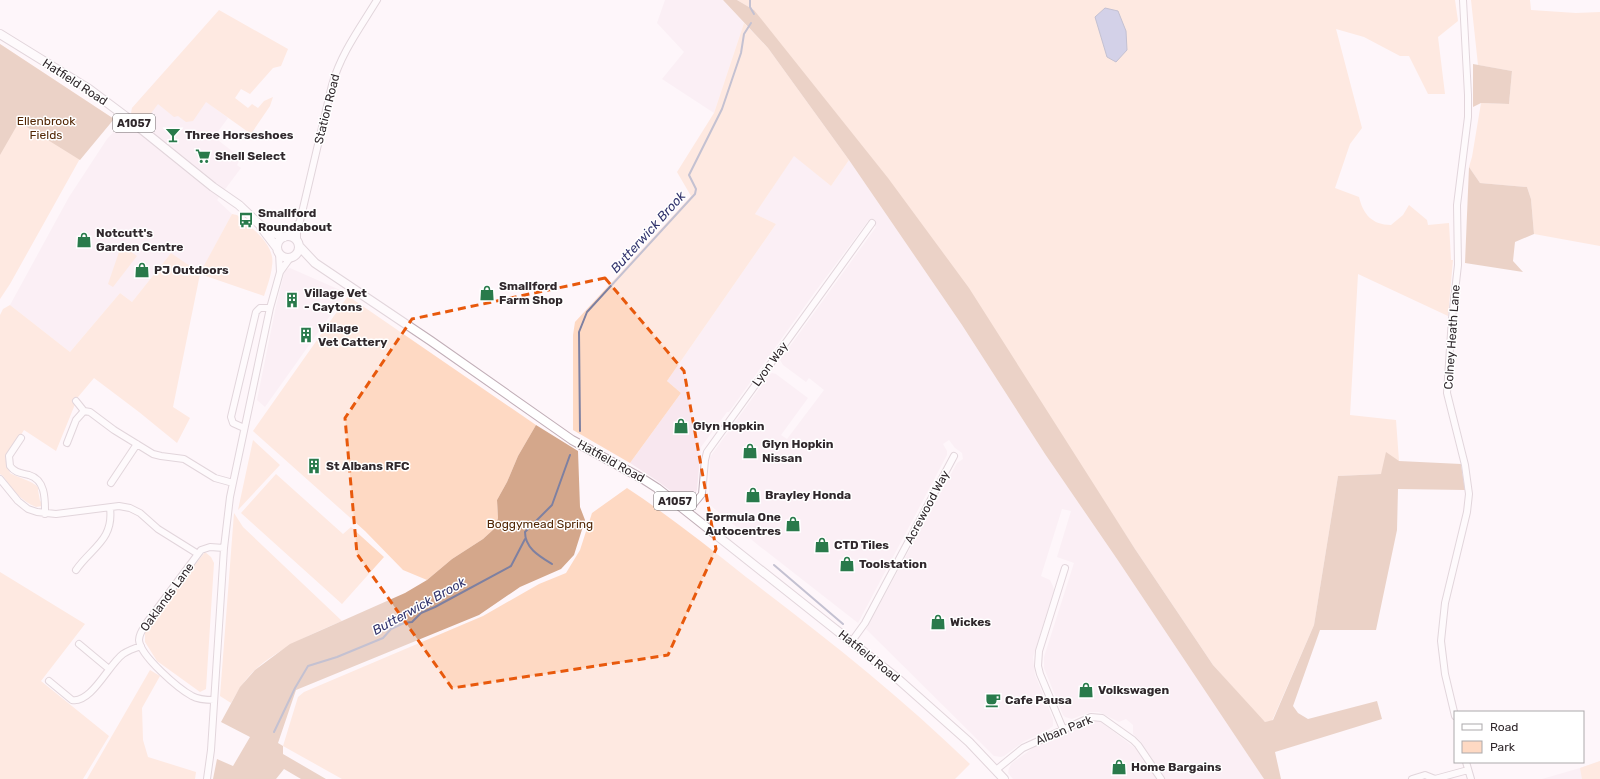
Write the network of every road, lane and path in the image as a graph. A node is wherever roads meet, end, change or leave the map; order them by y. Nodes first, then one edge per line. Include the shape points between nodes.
1 (377, 0) edge
2 (1463, 0) edge
3 (0, 34) edge
4 (872, 224) dead end
5 (260, 225) junction
6 (297, 226) junction
7 (286, 236) junction
8 (298, 244) junction
9 (278, 251) junction
10 (291, 258) junction
11 (310, 259) junction
12 (280, 272) junction
13 (270, 308) junction
14 (76, 401) dead end
15 (84, 410) junction
16 (244, 428) junction
17 (21, 438) dead end
18 (67, 443) dead end
19 (137, 444) junction
20 (954, 456) dead end
21 (0, 479) edge
22 (111, 483) dead end
23 (232, 483) junction
24 (110, 508) junction
25 (688, 511) junction
26 (45, 514) junction
27 (224, 548) junction
28 (198, 554) junction
29 (1065, 568) dead end
30 (76, 570) dead end
31 (852, 642) junction
32 (79, 644) dead end
33 (141, 646) junction
34 (109, 669) junction
35 (49, 681) dead end
36 (214, 700) junction
37 (1454, 712) edge
38 (1064, 729) junction
39 (1466, 763) edge
40 (996, 770) junction
41 (1468, 770) junction
42 (207, 779) edge
43 (1004, 779) edge
44 (1161, 779) edge
45 (1412, 779) edge
46 (1471, 779) edge

1 - 6 street, Station Road via 338,65
2 - 37 street, Colney Heath Lane via 1468,117 1458,205 1458,265 1448,393 1469,494 1445,603 1441,641 1445,674
3 - 5 main road, Hatfield Road / A1057 via 125,116 239,205
4 - 25 street, Lyon Way via 707,452 702,494
5 - 7 main road, Hatfield Road / A1057 via 271,232
5 - 9 main road, Hatfield Road / A1057
6 - 7 street, Station Road
6 - 8 street, Station Road
7 - 8 main road via 292,237
7 - 9 main road via 279,241
8 - 10 main road via 297,253
8 - 11 main road, Hatfield Road / A1057
9 - 10 main road via 284,257
9 - 12 street
10 - 11 main road, Hatfield Road / A1057
10 - 12 street
11 - 25 main road, Hatfield Road / A1057 via 572,440 643,479
12 - 13 street
13 - 16 street
13 - 16 street via 263,307 257,310 231,417 233,423
14 - 15 street
15 - 18 street via 76,420
15 - 19 street
16 - 23 street
17 - 26 street via 9,456 9,463 15,471 33,477 40,484 44,494
19 - 22 street
19 - 23 street via 157,455 184,459 214,478
20 - 31 street, Acrewood Way via 865,623
21 - 26 street via 23,506
23 - 27 street
24 - 26 street
24 - 28 street via 126,507 134,510 158,529
24 - 30 street via 111,519 104,538
25 - 31 main road, Hatfield Road / A1057
27 - 28 street, Oaklands Lane via 207,547
27 - 36 street
28 - 33 street, Oaklands Lane via 143,628
29 - 38 street via 1039,651 1038,666
31 - 40 main road, Hatfield Road / A1057 via 932,708
32 - 34 street
33 - 34 street via 124,653
33 - 36 street, Oaklands Lane via 154,664 192,696
34 - 35 street via 89,694 76,701
36 - 42 street
38 - 40 street, Alban Park via 1023,748
38 - 44 street, Alban Park via 1091,717 1102,718 1138,745
39 - 41 street
40 - 43 main road, Hatfield Road / A1057
41 - 45 street via 1435,778 1425,775
41 - 46 street

